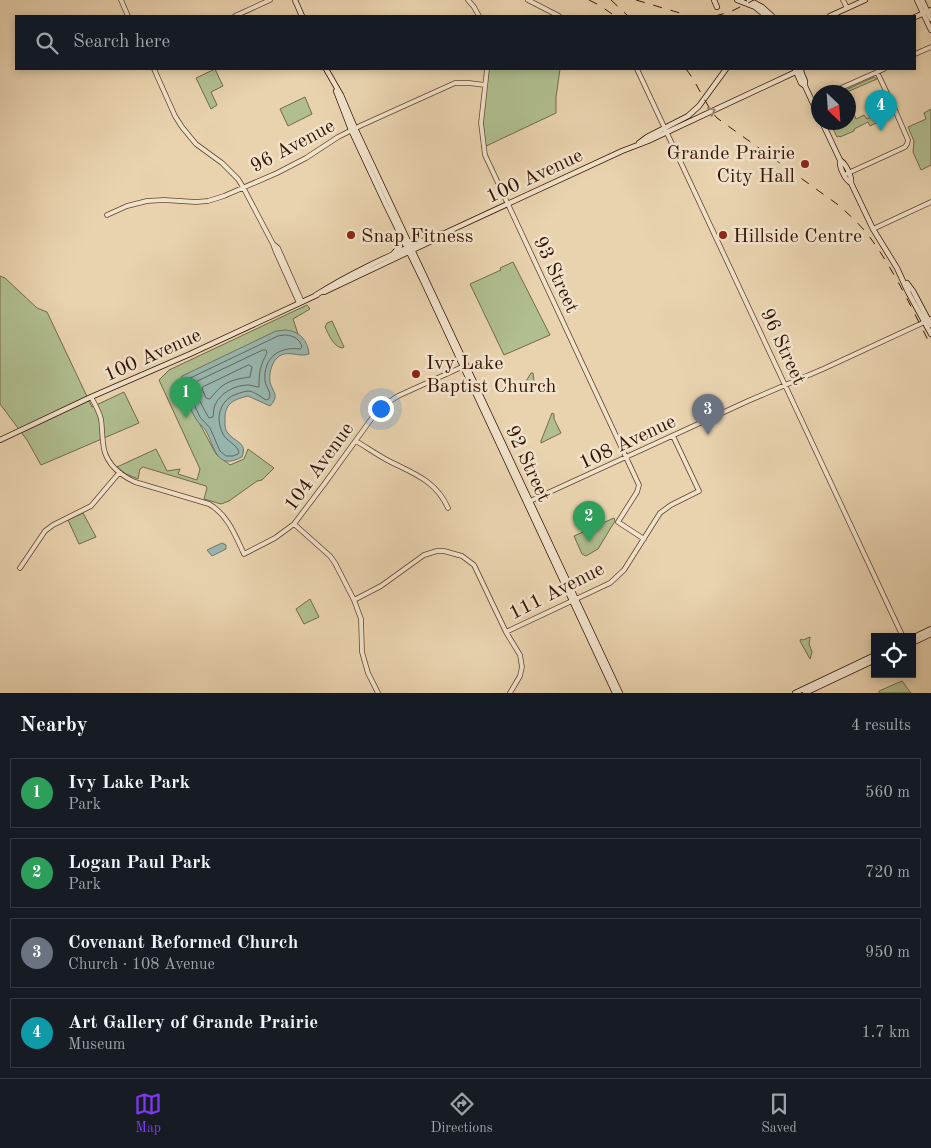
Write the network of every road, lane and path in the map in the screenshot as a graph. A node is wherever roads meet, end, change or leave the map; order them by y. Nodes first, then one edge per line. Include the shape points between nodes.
1 (120, 0) edge
2 (270, 0) edge
3 (295, 0) edge
4 (468, 0) edge
5 (528, 0) edge
6 (714, 0) edge
7 (737, 0) edge
8 (749, 0) edge
9 (843, 0) edge
10 (865, 0) edge
11 (917, 0) edge
12 (922, 0) edge
13 (717, 7) dead end
14 (847, 8) junction
15 (927, 11) edge
16 (127, 15) edge
17 (237, 15) edge
18 (302, 15) edge
19 (478, 15) edge
20 (557, 15) edge
21 (765, 15) edge
22 (771, 15) edge
23 (832, 15) edge
24 (931, 19) edge
25 (931, 30) edge
26 (931, 47) edge
27 (916, 54) edge
28 (154, 70) edge
29 (326, 70) edge
30 (487, 70) edge
31 (637, 70) edge
32 (725, 70) edge
33 (799, 70) edge
34 (882, 70) edge
35 (877, 72) junction
36 (485, 85) junction
37 (848, 85) edge
38 (811, 99) edge
39 (353, 129) junction
40 (666, 130) junction
41 (826, 130) edge
42 (847, 174) junction
43 (243, 187) junction
44 (931, 202) edge
45 (507, 204) junction
46 (107, 215) dead end
47 (873, 229) junction
48 (445, 233) junction
49 (400, 234) junction
50 (407, 239) junction
51 (422, 241) junction
52 (410, 249) junction
53 (393, 254) junction
54 (316, 295) junction
55 (301, 303) junction
56 (928, 320) edge
57 (931, 325) edge
58 (931, 334) edge
59 (464, 365) junction
60 (781, 376) junction
61 (786, 386) junction
62 (776, 390) junction
63 (91, 397) junction
64 (673, 436) junction
65 (0, 440) edge
66 (356, 440) junction
67 (626, 458) junction
68 (119, 473) junction
69 (528, 502) junction
70 (448, 508) dead end
71 (294, 524) junction
72 (644, 538) junction
73 (20, 568) dead end
74 (354, 600) junction
75 (574, 600) junction
76 (931, 629) edge
77 (506, 632) junction
78 (901, 633) edge
79 (931, 634) edge
80 (916, 636) edge
81 (916, 641) edge
82 (871, 658) edge
83 (871, 662) edge
84 (813, 689) edge
85 (378, 693) edge
86 (510, 693) edge
87 (615, 693) edge
88 (620, 693) edge
89 (795, 693) edge
90 (805, 693) edge

1 - 16 street
2 - 17 street
3 - 18 main road
4 - 19 street
5 - 20 street
6 - 13 main road
7 - 21 main road
8 - 22 main road
9 - 14 street
10 - 14 main road
11 - 15 main road
12 - 15 main road
14 - 23 main road
15 - 24 main road
15 - 25 main road
26 - 27 street
28 - 43 street via 175,116 188,134 226,166
29 - 39 main road, 92 Street
30 - 36 street, 93 Street
31 - 40 street, 96 Street
32 - 40 main road via 694,111
33 - 38 main road
40 -> 33 main road, 100 Avenue
34 - 35 street
35 - 37 street
35 - 42 street via 908,142 905,147
36 - 39 street, 96 Avenue via 455,83
36 - 45 street, 93 Street via 481,123 484,155
39 - 43 street, 96 Avenue via 306,158
39 - 49 main road, 92 Street
39 - 50 main road, 92 Street
40 - 45 main road, 100 Avenue
40 - 60 street, 96 Street
41 - 42 main road
42 - 47 main road via 847,181 851,183
43 - 46 street, 96 Avenue via 214,199 147,201
43 - 55 street
44 - 47 street
45 - 48 main road, 100 Avenue
45 - 67 street, 93 Street
47 - 56 main road via 908,292
48 - 51 main road, 100 Avenue
48 - 52 main road, 100 Avenue
49 - 52 main road, 92 Street
49 - 53 main road via 400,246
50 - 51 main road
50 - 52 main road, 92 Street
51 - 52 main road, 100 Avenue
52 - 53 main road, 100 Avenue
52 - 54 main road, 100 Avenue
52 - 59 main road, 92 Street
53 - 54 main road, 100 Avenue
54 - 55 main road, 100 Avenue
55 - 63 main road, 100 Avenue
56 - 57 main road
56 - 58 main road
56 - 61 street, 108 Avenue
59 - 66 street, 104 Avenue via 388,402 375,413
59 - 69 main road, 92 Street
60 - 61 street, 96 Street
60 - 62 street
61 - 62 street, 108 Avenue
61 - 78 street, 96 Street
62 - 64 street, 108 Avenue
63 - 65 main road, 100 Avenue
63 - 68 street via 100,417 104,452
64 - 67 street, 108 Avenue
64 - 72 street, 111 Avenue via 699,491 660,513
66 - 70 street via 425,479 438,491
66 - 71 street, 104 Avenue
67 - 69 street, 108 Avenue
67 - 72 street, 93 Street via 639,485 618,522
68 - 71 street, 104 Avenue via 135,482 209,504 228,522 244,554 276,538
68 - 73 street via 91,506 46,531
69 - 75 main road, 92 Street
71 - 74 street via 333,560
72 - 75 street, 111 Avenue via 624,570 610,583
74 - 77 street via 381,586 424,554 444,551 458,554 474,565
74 - 85 street via 361,619 362,652
75 - 77 street, 111 Avenue
75 - 87 main road, 92 Street
75 - 88 main road, 92 Street
76 - 80 main road
77 - 86 street via 522,660 520,676
79 - 81 main road
82 - 84 main road
83 - 84 main road
84 - 89 main road
84 - 90 main road

